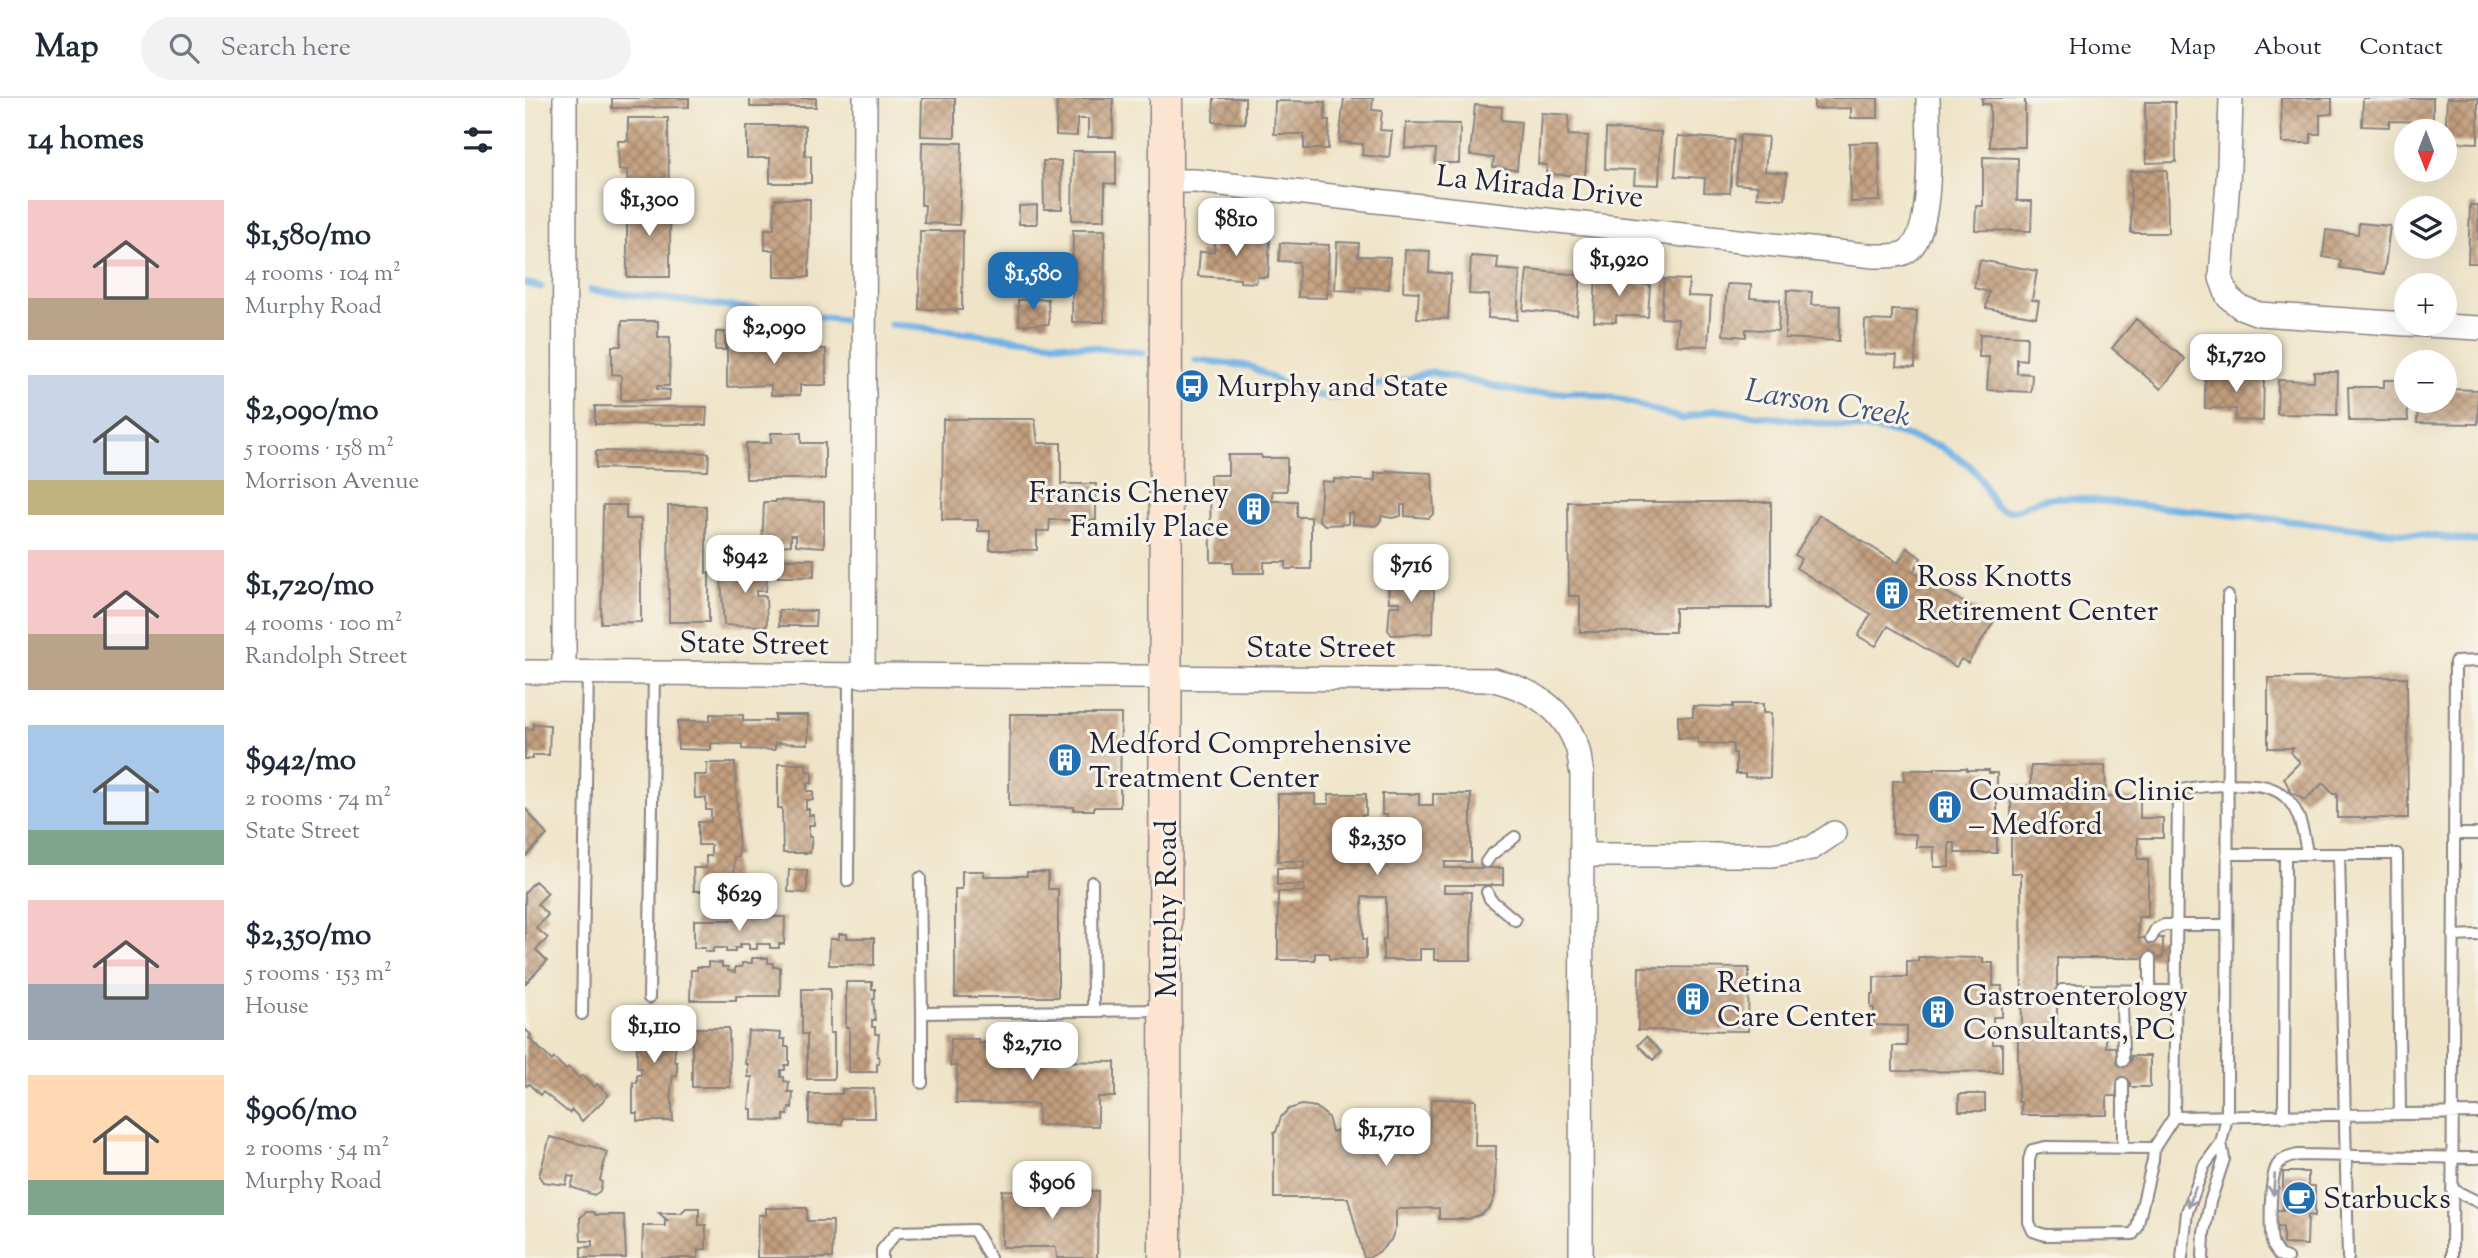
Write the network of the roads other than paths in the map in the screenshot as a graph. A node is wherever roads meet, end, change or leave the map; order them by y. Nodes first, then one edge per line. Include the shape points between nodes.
1 (565, 98) edge
2 (865, 98) edge
3 (1166, 98) edge
4 (1928, 98) edge
5 (2231, 98) edge
6 (1166, 181) junction
7 (2394, 323) edge
8 (2457, 327) edge
9 (2478, 328) edge
10 (2228, 596) dead end
11 (2478, 662) edge
12 (525, 672) edge
13 (564, 672) junction
14 (588, 672) junction
15 (654, 673) junction
16 (856, 675) junction
17 (1166, 678) junction
18 (2227, 784) junction
19 (1834, 833) dead end
20 (2455, 834) junction
21 (2478, 834) edge
22 (1515, 837) dead end
23 (2227, 854) junction
24 (2285, 854) junction
25 (2307, 854) junction
26 (2339, 854) junction
27 (1582, 855) junction
28 (1486, 862) dead end
29 (920, 878) dead end
30 (848, 881) dead end
31 (1092, 882) dead end
32 (1487, 892) dead end
33 (1515, 920) dead end
34 (2177, 925) junction
35 (2227, 925) junction
36 (2478, 935) edge
37 (2453, 936) junction
38 (2151, 938) dead end
39 (2151, 958) dead end
40 (2063, 990) dead end
41 (2122, 991) junction
42 (2150, 991) junction
43 (2176, 991) junction
44 (649, 998) dead end
45 (1093, 1010) junction
46 (1165, 1010) junction
47 (922, 1013) junction
48 (582, 1014) dead end
49 (2123, 1061) dead end
50 (922, 1083) dead end
51 (2123, 1083) dead end
52 (2453, 1113) junction
53 (2478, 1113) edge
54 (2400, 1114) junction
55 (2346, 1115) junction
56 (2174, 1117) junction
57 (2227, 1117) junction
58 (2284, 1117) junction
59 (2221, 1143) junction
60 (2123, 1148) junction
61 (2154, 1148) junction
62 (2346, 1157) junction
63 (2452, 1158) junction
64 (2478, 1158) edge
65 (2452, 1189) junction
66 (2478, 1202) edge
67 (882, 1258) edge
68 (990, 1258) edge
69 (1165, 1258) edge
70 (1581, 1258) edge
71 (2182, 1258) edge
72 (2203, 1258) edge
73 (2287, 1258) edge
74 (2348, 1258) edge
75 (2452, 1258) edge

1 - 13 street
2 - 16 street
3 - 6 street, Murphy Road
4 - 6 street, La Mirada Drive via 1927,209 1919,237 1907,252 1898,255
5 - 7 street via 2221,278 2228,297 2259,314
6 - 17 street, Murphy Road
8 - 9 street
10 - 18 lane
11 - 20 lane via 2455,662
12 - 13 street, State Street
13 - 14 street, State Street
14 - 15 street, State Street
14 - 48 lane
15 - 16 street, State Street
15 - 44 lane
16 - 17 street, State Street
16 - 30 lane
17 - 27 street, State Street via 1494,680 1524,688 1563,721 1577,747 1582,774
17 - 46 street, Murphy Road
18 - 23 lane
18 - 25 lane via 2280,790 2302,823
18 - 34 lane via 2180,791
19 - 27 street via 1812,848 1772,855
20 - 21 lane
20 - 37 lane
22 - 28 lane
23 - 24 lane
23 - 35 lane
24 - 25 lane
24 - 58 lane
25 - 26 lane
26 - 54 lane via 2397,854
26 - 55 lane
27 - 70 street, State Street
29 - 47 lane
31 - 45 lane
32 - 33 lane
34 - 35 lane
34 - 38 lane via 2164,925
34 - 43 lane
35 - 57 lane
36 - 37 lane
37 - 52 lane
39 - 42 lane
40 - 41 lane
41 - 42 lane
41 - 49 lane
42 - 43 lane
43 - 56 lane
45 - 46 lane
45 - 47 lane
46 - 69 street, Murphy Road
47 - 50 lane
51 - 60 lane
52 - 53 lane
52 - 54 lane
52 - 63 lane
54 - 55 lane
55 - 58 lane
55 - 62 lane
56 - 57 lane
56 - 61 lane
57 - 58 lane
57 - 59 lane
59 -> 71 lane via 2204,1166 2187,1212
59 - 72 lane via 2224,1160 2210,1202
60 - 61 lane
60 - 61 lane via 2032,1150 2029,1222 2033,1231 2045,1235 2133,1234
62 - 63 lane
62 -> 73 lane via 2298,1155 2276,1166 2273,1244 2279,1255
62 - 74 lane
63 - 64 lane
63 - 65 lane
65 - 66 lane
65 - 75 lane
67 - 68 lane via 882,1250 897,1232 974,1230

